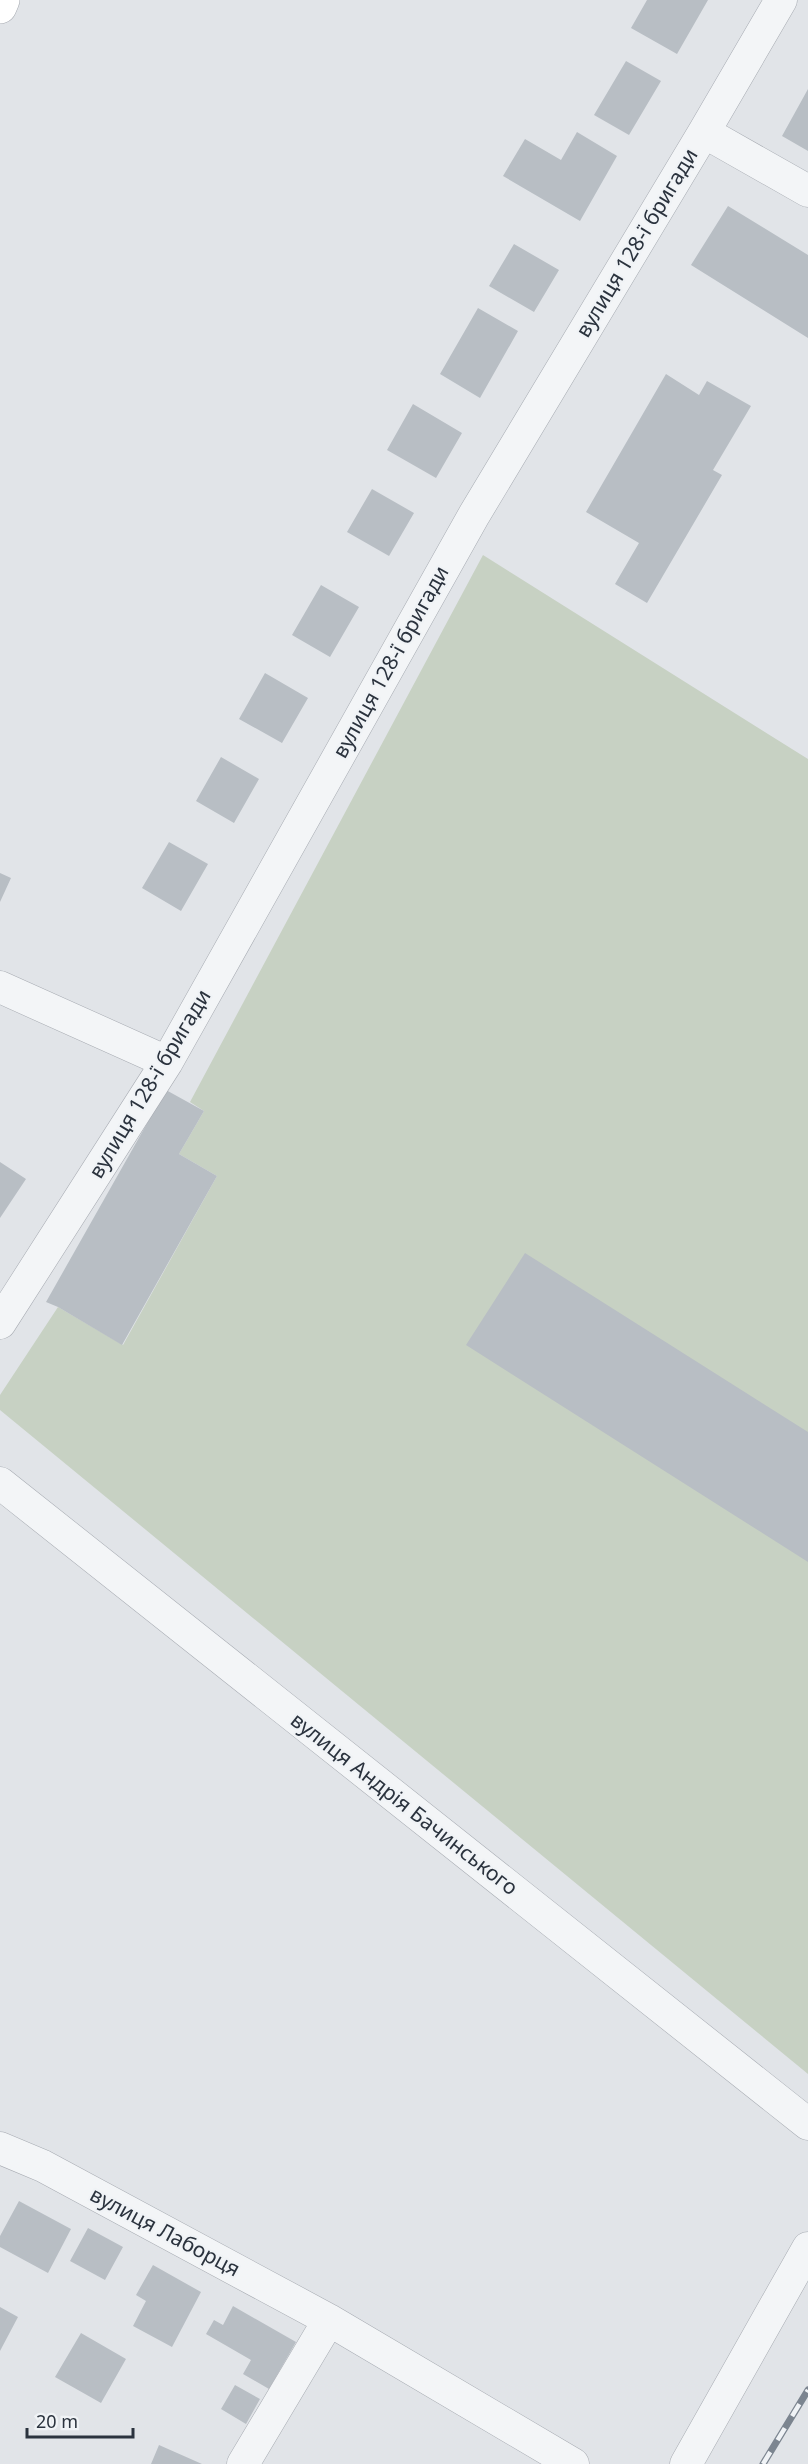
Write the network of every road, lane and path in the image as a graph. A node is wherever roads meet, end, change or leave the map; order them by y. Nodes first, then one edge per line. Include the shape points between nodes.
1 (3, 0) edge
2 (781, 0) edge
3 (0, 7) edge
4 (704, 132) junction
5 (808, 190) edge
6 (0, 987) edge
7 (167, 1062) junction
8 (0, 1323) edge
9 (0, 1483) edge
10 (808, 2124) edge
11 (0, 2148) edge
12 (808, 2248) edge
13 (328, 2320) junction
14 (243, 2464) edge
15 (573, 2464) edge
16 (686, 2464) edge

1 - 3 main road
2 - 4 street, вулиця 128-ї бригади
4 - 5 street
4 - 7 street, вулиця 128-ї бригади via 474,515
6 - 7 street
7 - 8 street, вулиця 128-ї бригади
9 - 10 street, вулиця Андрія Бачинського
11 - 13 street, вулиця Лаборця via 43,2166
12 - 16 street
13 - 14 street
13 - 15 street, вулиця Лаборця

